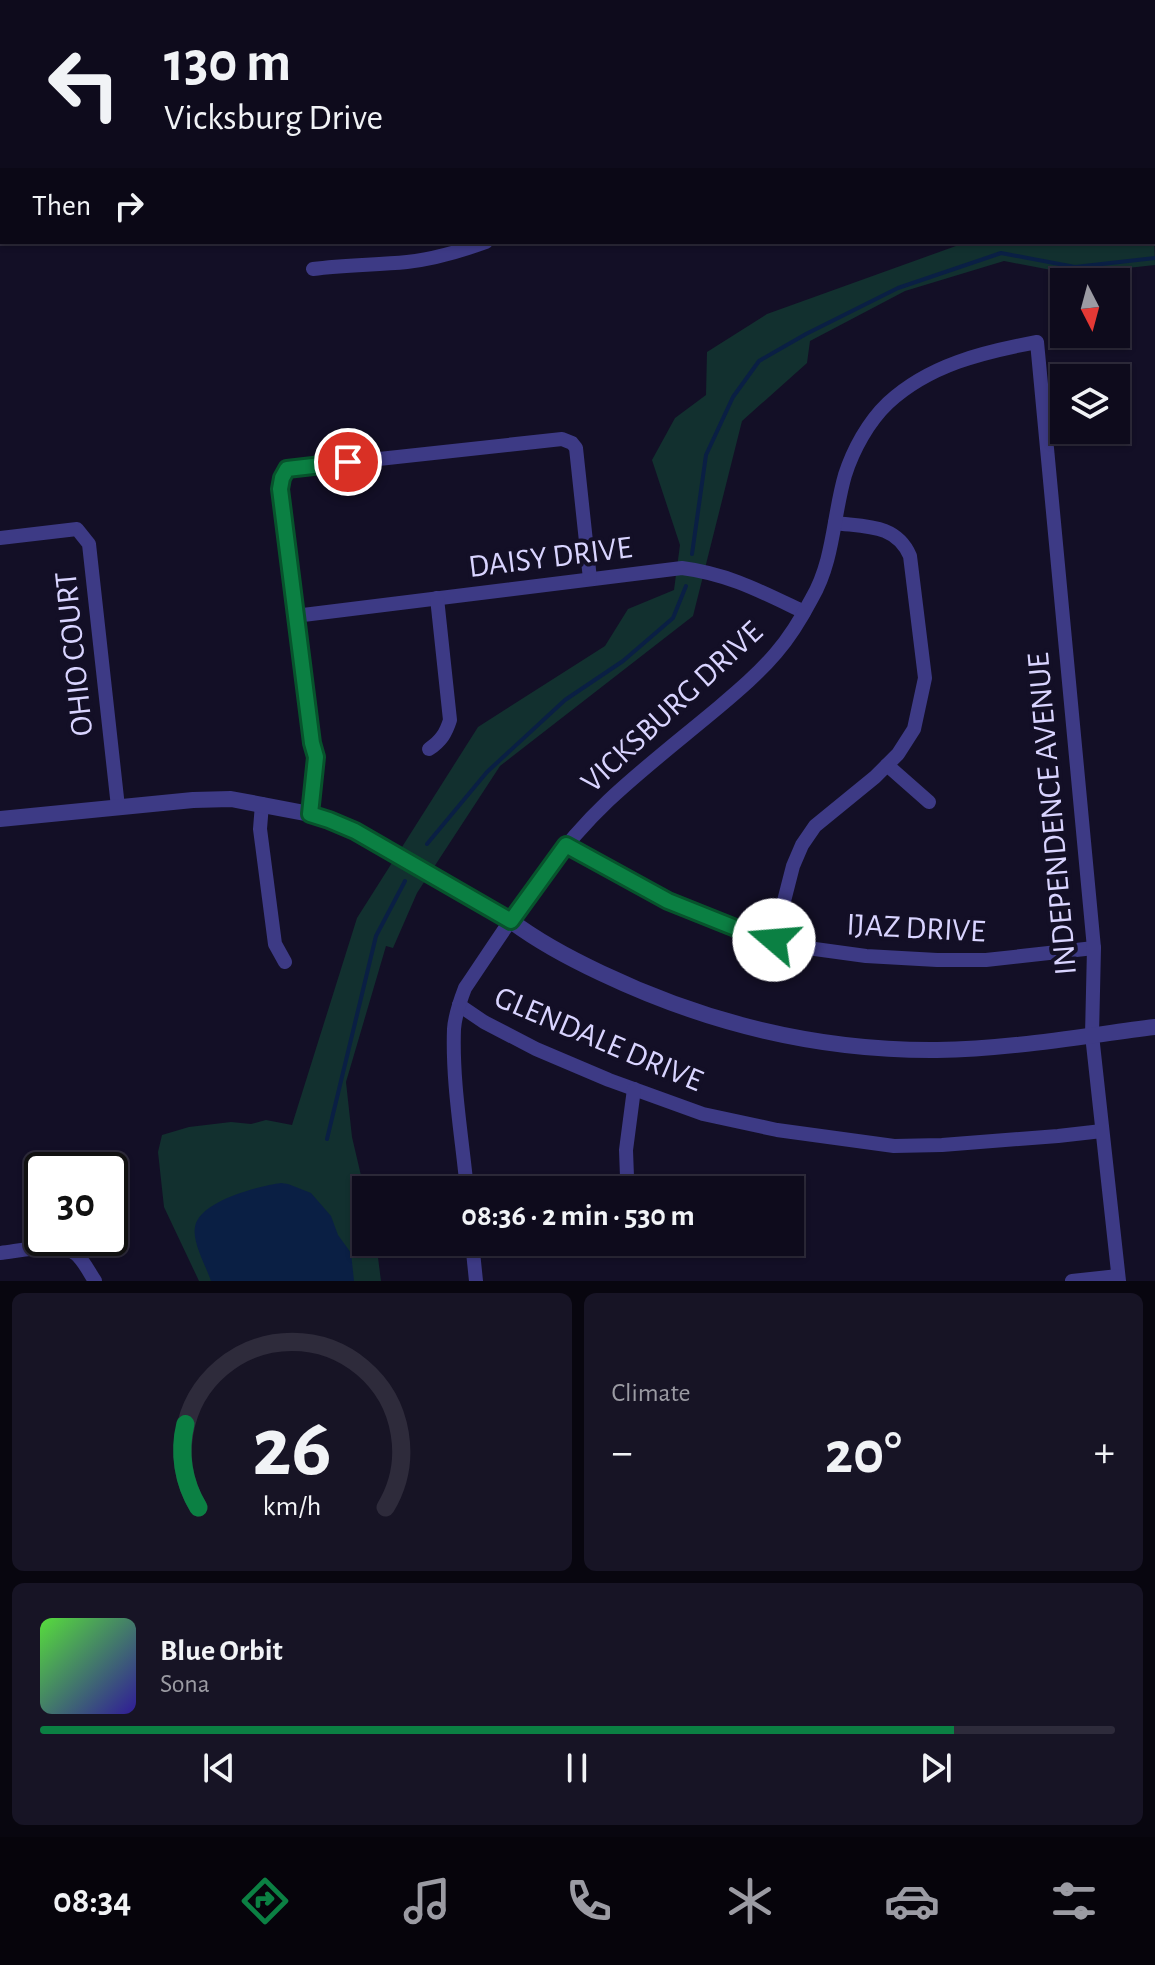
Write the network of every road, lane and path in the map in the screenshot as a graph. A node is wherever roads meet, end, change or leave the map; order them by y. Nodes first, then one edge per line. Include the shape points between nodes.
1 (480, 244) edge
2 (313, 269) dead end
3 (1037, 342) joint
4 (835, 523) junction
5 (0, 538) edge
6 (590, 579) junction
7 (437, 598) junction
8 (804, 612) junction
9 (295, 616) junction
10 (429, 749) dead end
11 (887, 765) junction
12 (929, 802) dead end
13 (262, 804) junction
14 (118, 807) junction
15 (310, 814) junction
16 (0, 819) edge
17 (566, 845) junction
18 (511, 921) junction
19 (774, 940) junction
20 (1094, 948) junction
21 (285, 962) dead end
22 (459, 1005) junction
23 (1155, 1027) edge
24 (1092, 1035) junction
25 (634, 1089) junction
26 (1102, 1131) junction
27 (466, 1176) edge
28 (627, 1176) edge
29 (0, 1253) edge
30 (473, 1256) edge
31 (1119, 1278) edge
32 (95, 1281) edge
33 (476, 1281) edge
34 (1072, 1281) edge

1 - 2 street via 409,262
3 - 4 street, VICKSBURG DRIVE via 948,365 887,404 855,450
3 - 20 street, INDEPENDENCE AVENUE
4 - 8 street, VICKSBURG DRIVE via 828,557
4 - 11 street via 884,529 905,545 910,556 925,678 914,729
5 - 14 street, OHIO COURT via 77,529 89,544
6 - 7 street, DAISY DRIVE
6 - 8 street, DAISY DRIVE via 682,568 707,571
6 - 9 street via 576,448 562,439 287,469 280,489
7 - 9 street, DAISY DRIVE
7 - 10 street via 450,720 446,733
8 - 17 street, VICKSBURG DRIVE via 754,677 609,801
9 - 15 street via 316,757
11 - 12 street
11 - 19 street via 815,826 802,845
13 - 14 street via 206,799
13 - 15 street
13 - 21 street via 260,829 275,944
14 - 16 street
15 - 18 street via 355,831
17 - 18 street, VICKSBURG DRIVE
17 - 19 street, IJAZ DRIVE via 668,901
18 - 22 street, GLENDALE DRIVE
18 - 24 street via 535,939 639,992 768,1033 870,1049 938,1050
19 - 20 street, IJAZ DRIVE via 866,956 937,960
20 - 24 street, INDEPENDENCE AVENUE
22 - 25 street, GLENDALE DRIVE via 536,1049
22 - 27 street via 454,1027
23 - 24 street
24 - 26 street, INDEPENDENCE AVENUE
25 - 26 street, GLENDALE DRIVE via 703,1114 762,1127 894,1146
25 - 28 street
26 - 31 street, INDEPENDENCE AVENUE
29 - 32 street via 61,1247 76,1254
30 - 33 street
31 - 34 street

